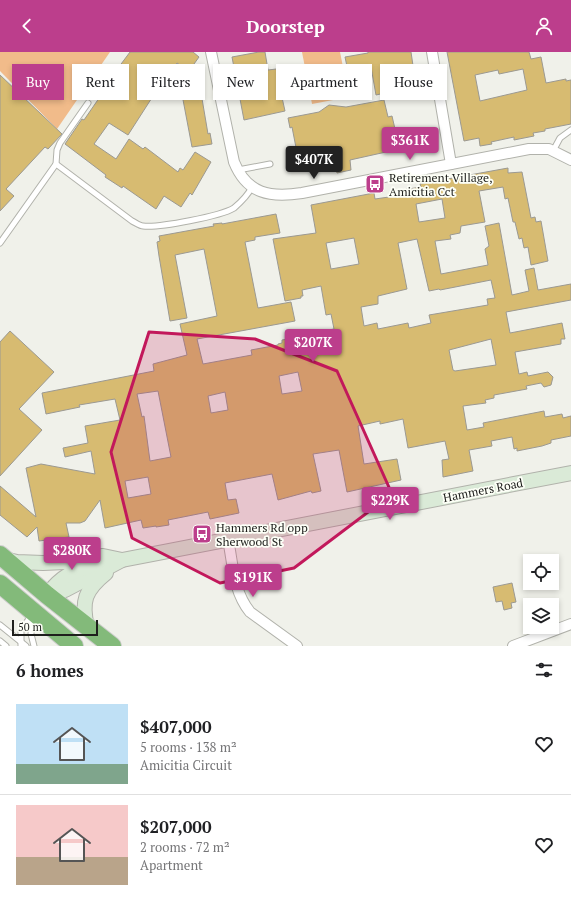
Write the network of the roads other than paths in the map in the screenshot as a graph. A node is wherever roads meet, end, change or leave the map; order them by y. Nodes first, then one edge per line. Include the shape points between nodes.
1 (211, 52) edge
2 (432, 52) edge
3 (88, 103) dead end
4 (571, 130) edge
5 (553, 151) junction
6 (571, 160) edge
7 (56, 164) junction
8 (270, 164) dead end
9 (451, 164) junction
10 (237, 171) junction
11 (252, 187) junction
12 (0, 243) edge
13 (571, 473) edge
14 (228, 539) junction
15 (2, 557) edge
16 (122, 560) junction
17 (0, 584) edge
18 (48, 595) junction
19 (33, 613) junction
20 (571, 624) edge
21 (0, 625) edge
22 (87, 628) junction
23 (0, 641) edge
24 (21, 644) edge
25 (6, 646) edge
26 (26, 646) edge
27 (34, 646) edge
28 (74, 646) edge
29 (112, 646) edge
30 (297, 646) edge
31 (513, 646) edge

1 - 10 street
2 - 9 street
3 - 7 lane via 60,143
4 - 5 lane via 560,138
5 - 6 street
5 - 9 street via 529,149
7 - 11 lane via 142,226 164,225 200,218 233,208 246,197
7 - 12 lane
8 - 10 lane
9 - 11 street via 291,195 271,195
10 - 11 street
13 - 14 street, Hammers Road
14 - 16 street, Hammers Road
14 - 30 street via 237,592 244,605
15 - 16 street via 16,562 43,563 102,556
15 - 18 highway
16 - 18 street, Hammers Road via 65,590
16 - 22 street via 94,583 88,592 83,612
17 - 19 highway
18 - 19 highway
18 - 22 highway
19 - 24 lane via 23,626
19 - 27 lane via 31,634
19 - 28 highway
20 - 31 street
21 - 24 lane
22 - 29 highway
23 - 25 lane
24 - 26 lane

